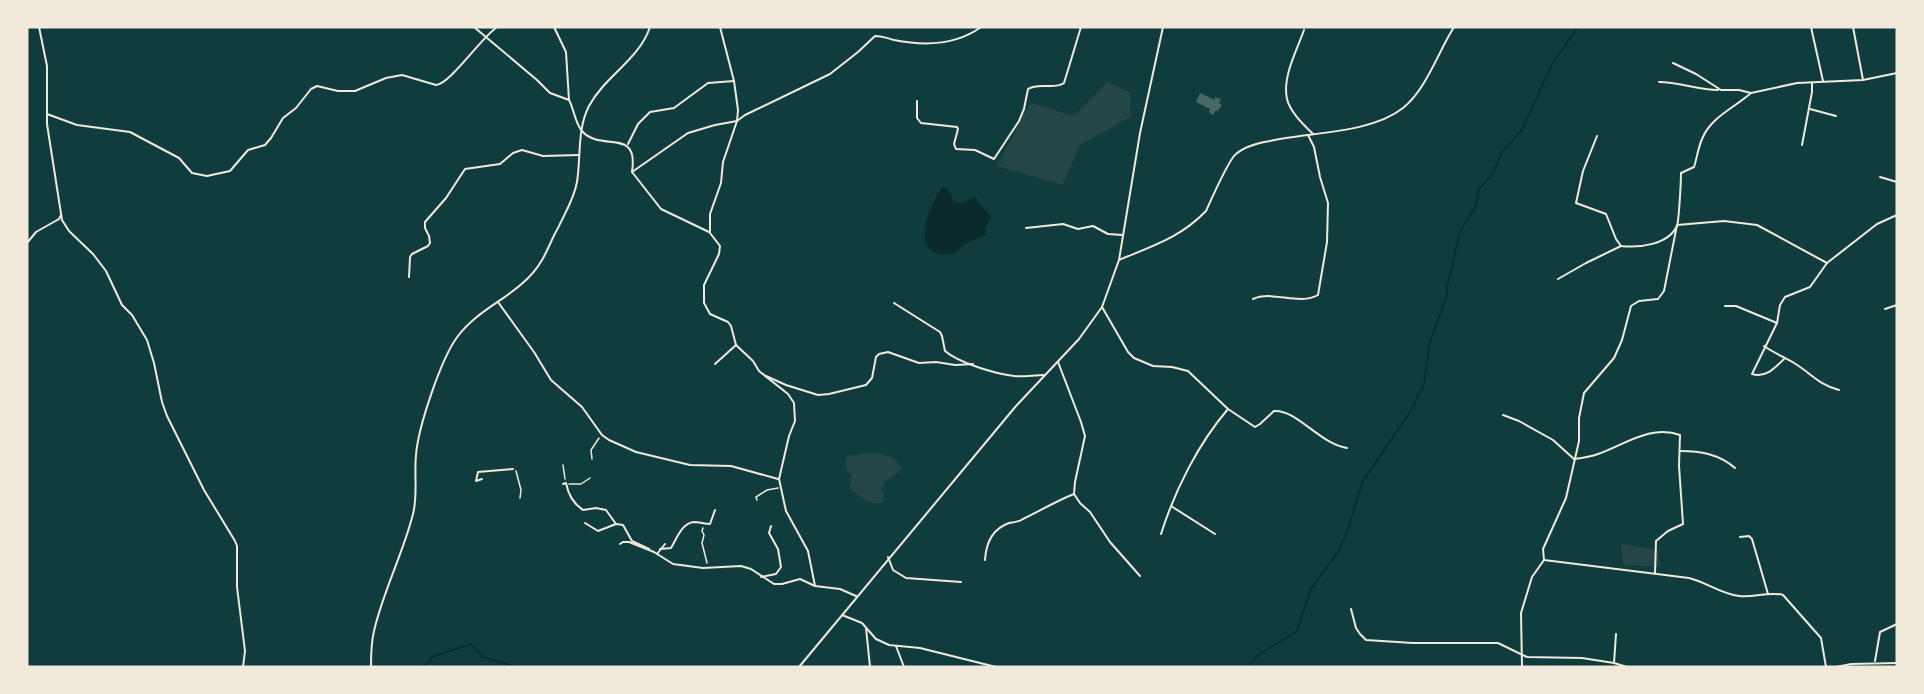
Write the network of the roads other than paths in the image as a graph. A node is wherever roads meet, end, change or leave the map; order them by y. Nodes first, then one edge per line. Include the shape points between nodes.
1 (39, 27) edge
2 (474, 27) edge
3 (497, 27) edge
4 (554, 27) edge
5 (650, 27) edge
6 (720, 27) edge
7 (981, 27) edge
8 (1081, 27) edge
9 (1163, 27) edge
10 (1454, 27) edge
11 (1811, 27) edge
12 (1853, 27) edge
13 (1304, 30) dead end
14 (486, 35) junction
15 (1673, 63) dead end
16 (1897, 73) edge
17 (1863, 80) junction
18 (734, 81) junction
19 (1823, 81) junction
20 (1659, 82) dead end
21 (1812, 82) junction
22 (1721, 90) junction
23 (1751, 93) junction
24 (569, 100) junction
25 (917, 101) dead end
26 (1809, 109) junction
27 (738, 110) junction
28 (46, 113) junction
29 (745, 115) junction
30 (1836, 116) dead end
31 (737, 121) junction
32 (582, 131) junction
33 (1313, 134) junction
34 (1308, 135) junction
35 (1597, 136) dead end
36 (627, 145) junction
37 (1802, 145) dead end
38 (579, 155) junction
39 (632, 172) junction
40 (1880, 177) dead end
41 (1897, 182) edge
42 (61, 215) junction
43 (1897, 215) edge
44 (1677, 225) junction
45 (1026, 228) dead end
46 (710, 233) junction
47 (1123, 235) junction
48 (27, 243) edge
49 (1621, 246) junction
50 (1119, 260) junction
51 (1827, 263) junction
52 (409, 278) dead end
53 (1558, 279) dead end
54 (1252, 299) dead end
55 (498, 302) junction
56 (894, 303) dead end
57 (1897, 305) edge
58 (1725, 306) dead end
59 (1102, 307) junction
60 (1885, 309) dead end
61 (1777, 323) junction
62 (736, 345) junction
63 (1764, 346) junction
64 (1784, 359) junction
65 (1058, 362) junction
66 (715, 364) dead end
67 (973, 364) junction
68 (762, 375) junction
69 (1044, 375) junction
70 (1839, 390) dead end
71 (1228, 409) junction
72 (1503, 415) dead end
73 (1347, 448) dead end
74 (1680, 451) junction
75 (1574, 459) junction
76 (1735, 468) dead end
77 (514, 470) road end
78 (482, 479) dead end
79 (779, 479) junction
80 (565, 483) road end
81 (1074, 494) junction
82 (1171, 506) junction
83 (715, 510) dead end
84 (585, 523) dead end
85 (616, 524) junction
86 (771, 526) dead end
87 (1161, 534) dead end
88 (1215, 534) dead end
89 (1740, 537) dead end
90 (620, 544) dead end
91 (665, 544) dead end
92 (660, 549) junction
93 (651, 551) junction
94 (657, 554) junction
95 (888, 557) junction
96 (985, 560) dead end
97 (1544, 560) junction
98 (1655, 573) junction
99 (1140, 576) dead end
100 (761, 577) junction
101 (961, 582) dead end
102 (815, 586) junction
103 (1768, 594) junction
104 (856, 596) junction
105 (1351, 609) dead end
106 (842, 615) junction
107 (1897, 624) edge
108 (866, 627) junction
109 (1616, 634) dead end
110 (896, 646) junction
111 (1521, 655) junction
112 (1875, 662) junction
113 (1614, 663) junction
114 (1897, 663) edge
115 (243, 667) edge
116 (371, 667) edge
117 (799, 667) edge
118 (870, 667) edge
119 (904, 667) edge
120 (996, 667) edge
121 (1521, 667) edge
122 (1627, 667) edge
123 (1826, 667) edge
124 (1836, 667) edge

1 - 28 street via 48,76
2 - 14 street
3 - 14 street
4 - 24 street via 566,52
5 - 32 street via 637,51 596,96
6 - 18 street
7 - 29 street via 958,39 936,44 875,36 830,74
8 - 25 street via 1064,83 1028,89 1019,121 994,159 975,150 956,149 957,127 921,123
9 - 47 street
10 - 33 street via 1404,107 1370,123
11 - 19 street
12 - 17 street
13 - 33 street via 1289,69 1287,100
14 - 24 street via 550,93
14 - 28 street via 441,85 402,75 355,91 338,92 317,86 311,89 265,145 248,150 230,171 216,175 198,176 179,158 130,132 77,125
15 - 22 street
16 - 17 street
17 - 19 street
18 - 27 street
18 - 36 street via 708,83 674,108 650,112
19 - 21 street
20 - 22 street
21 - 23 street
21 - 26 street
22 - 23 street
23 - 44 street via 1711,124 1699,145 1694,167 1681,173
24 - 32 street
26 - 30 street
26 - 37 street
27 - 29 street
27 - 31 street
28 - 42 street
29 - 31 street
31 - 39 street via 688,133
31 - 46 street via 724,157
32 - 36 street via 594,138
32 - 38 street
33 - 34 street
34 - 50 street via 1240,150 1232,157 1199,218 1178,235
34 - 54 street via 1328,203 1327,242 1318,295
35 - 49 street via 1576,203 1606,214
36 - 39 street via 632,150
38 - 52 street via 543,156 522,150 500,164 465,169 426,222 430,243 410,257
38 - 55 street via 576,188 542,260 529,278
39 - 46 street via 661,209
40 - 41 street
42 - 48 street
42 - 115 street via 69,231 106,271 122,305 147,340 167,417 235,541 245,651
43 - 51 street via 1877,224
44 - 49 street via 1660,241
44 - 51 street via 1724,221 1757,225
44 - 75 street via 1664,291 1658,299 1630,306 1614,358 1584,393
45 - 47 street via 1093,226 1108,234
46 - 62 street via 720,246 704,285 704,303 710,314 728,322
47 - 50 street
49 - 53 street
50 - 59 street
51 - 61 street via 1810,287 1785,297
55 - 79 street via 552,380 582,406 609,440 636,452 690,465 731,466
55 - 116 street via 471,323 448,352 426,410 417,445 414,512 379,613
56 - 67 street via 940,332 948,354
57 - 60 street
58 - 61 street via 1734,305
59 - 65 street
59 - 71 street via 1134,358 1153,366 1188,371
61 - 63 street
62 - 66 street
62 - 68 street
63 - 64 street
63 - 64 street via 1752,374 1769,372
64 - 70 street via 1824,386
65 - 69 street
65 - 81 street via 1085,436
67 - 68 street via 919,363 883,352 876,357 872,378 866,385 824,394
67 - 69 street via 1017,376
68 - 79 street via 792,398 795,409
69 - 95 street
71 - 73 street via 1255,427 1274,411 1284,412 1320,437
71 - 82 street via 1192,463
72 - 75 street via 1553,440
74 - 75 street via 1680,435 1658,432 1595,456
74 - 76 street via 1712,455
74 - 98 street via 1683,524 1656,541
75 - 97 street via 1566,498 1543,549
77 - 78 street via 478,472 476,481
79 - 102 street via 786,511 808,551
80 - 85 street via 577,506 583,510 606,510
81 - 96 street via 995,531
81 - 99 street
82 - 87 street
82 - 88 street
83 - 92 street via 710,524 688,523 671,548
84 - 85 street via 598,531
85 - 93 street via 626,528 635,543
86 - 100 street via 769,535 778,549 781,567 776,574
89 - 103 street via 1752,539
90 - 93 street via 626,542
91 - 92 street
92 - 94 street
93 - 94 street
94 - 100 street via 671,563 705,568 741,566
95 - 101 street via 893,570 906,578
95 - 104 street
97 - 98 street
97 - 111 street via 1532,577 1521,614
98 - 103 street via 1697,580 1740,597
100 - 102 street via 774,584 800,579
102 - 104 street via 840,589
103 - 123 street via 1783,595 1818,634
104 - 106 street
105 - 111 street via 1356,628 1366,640 1498,643
106 - 108 street
106 - 117 street
107 - 112 street via 1878,635
108 - 110 street via 876,639
108 - 118 street
109 - 113 street
110 - 119 street
110 - 120 street
111 - 113 street
111 - 121 street
112 - 114 street
112 - 124 street
113 - 122 street

